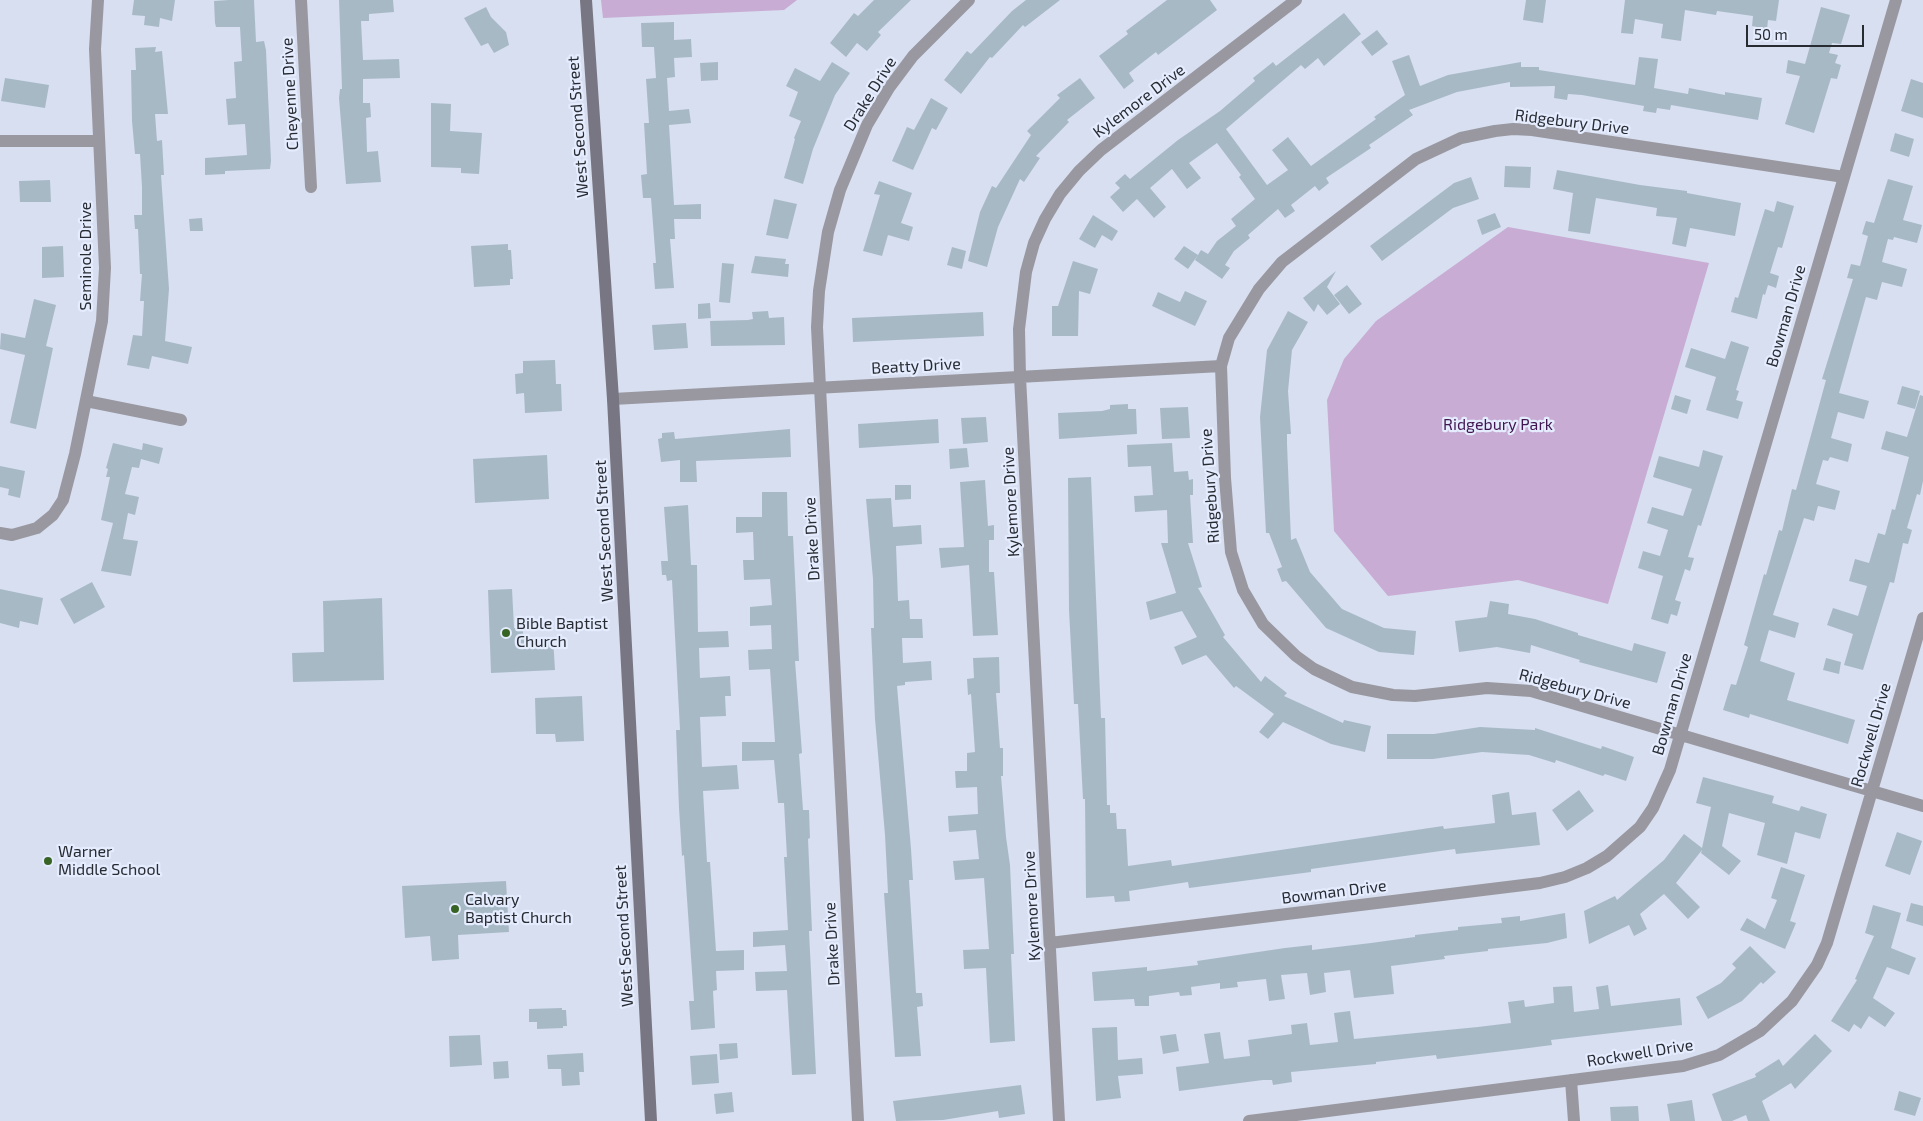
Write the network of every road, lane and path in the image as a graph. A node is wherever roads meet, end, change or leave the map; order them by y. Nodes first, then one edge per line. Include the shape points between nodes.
1 (98, 0) edge
2 (301, 0) edge
3 (586, 0) edge
4 (969, 0) edge
5 (1296, 0) edge
6 (1896, 0) edge
7 (0, 140) edge
8 (99, 141) junction
9 (1844, 177) junction
10 (311, 187) dead end
11 (1221, 366) junction
12 (1020, 377) junction
13 (820, 387) junction
14 (613, 399) junction
15 (86, 401) junction
16 (181, 420) dead end
17 (0, 533) edge
18 (1923, 618) edge
19 (1680, 734) junction
20 (1872, 791) junction
21 (1923, 806) edge
22 (1050, 943) junction
23 (1572, 1080) junction
24 (651, 1121) edge
25 (858, 1121) edge
26 (1059, 1121) edge
27 (1249, 1121) edge
28 (1574, 1121) edge

1 - 8 street, Seminole Drive via 95,49
2 - 10 street, Cheyenne Drive
3 - 14 main road, West Second Street
4 - 13 street, Drake Drive via 932,35 889,88 867,125 844,181 828,232 819,291
5 - 12 street, Kylemore Drive via 1101,150 1060,194 1034,243 1026,272 1019,329
6 - 9 street, Bowman Drive
7 - 8 street
8 - 15 street, Seminole Drive via 105,292
9 - 11 street, Ridgebury Drive via 1532,130 1495,131 1461,138 1416,159 1282,262 1250,303 1230,338
9 - 19 street, Bowman Drive
11 - 12 street, Beatty Drive
11 - 19 street, Ridgebury Drive via 1227,512 1236,574 1255,613 1296,656 1334,680 1373,692 1415,696 1486,688 1531,691
12 - 13 street, Beatty Drive
12 - 22 street, Kylemore Drive
13 - 14 street, Beatty Drive
13 - 25 street, Drake Drive
14 - 24 main road, West Second Street
15 - 16 street
15 - 17 street, Seminole Drive via 63,500 53,515 37,528 12,535
18 - 20 street, Rockwell Drive
19 - 20 street, Ridgebury Drive
19 - 22 street, Bowman Drive via 1663,788 1640,827 1607,856 1565,877
20 - 21 street, Ridgebury Drive
20 - 23 street, Rockwell Drive via 1827,943 1804,985 1778,1016 1740,1044 1700,1062
22 - 26 street, Kylemore Drive
23 - 27 street, Rockwell Drive
23 - 28 street

